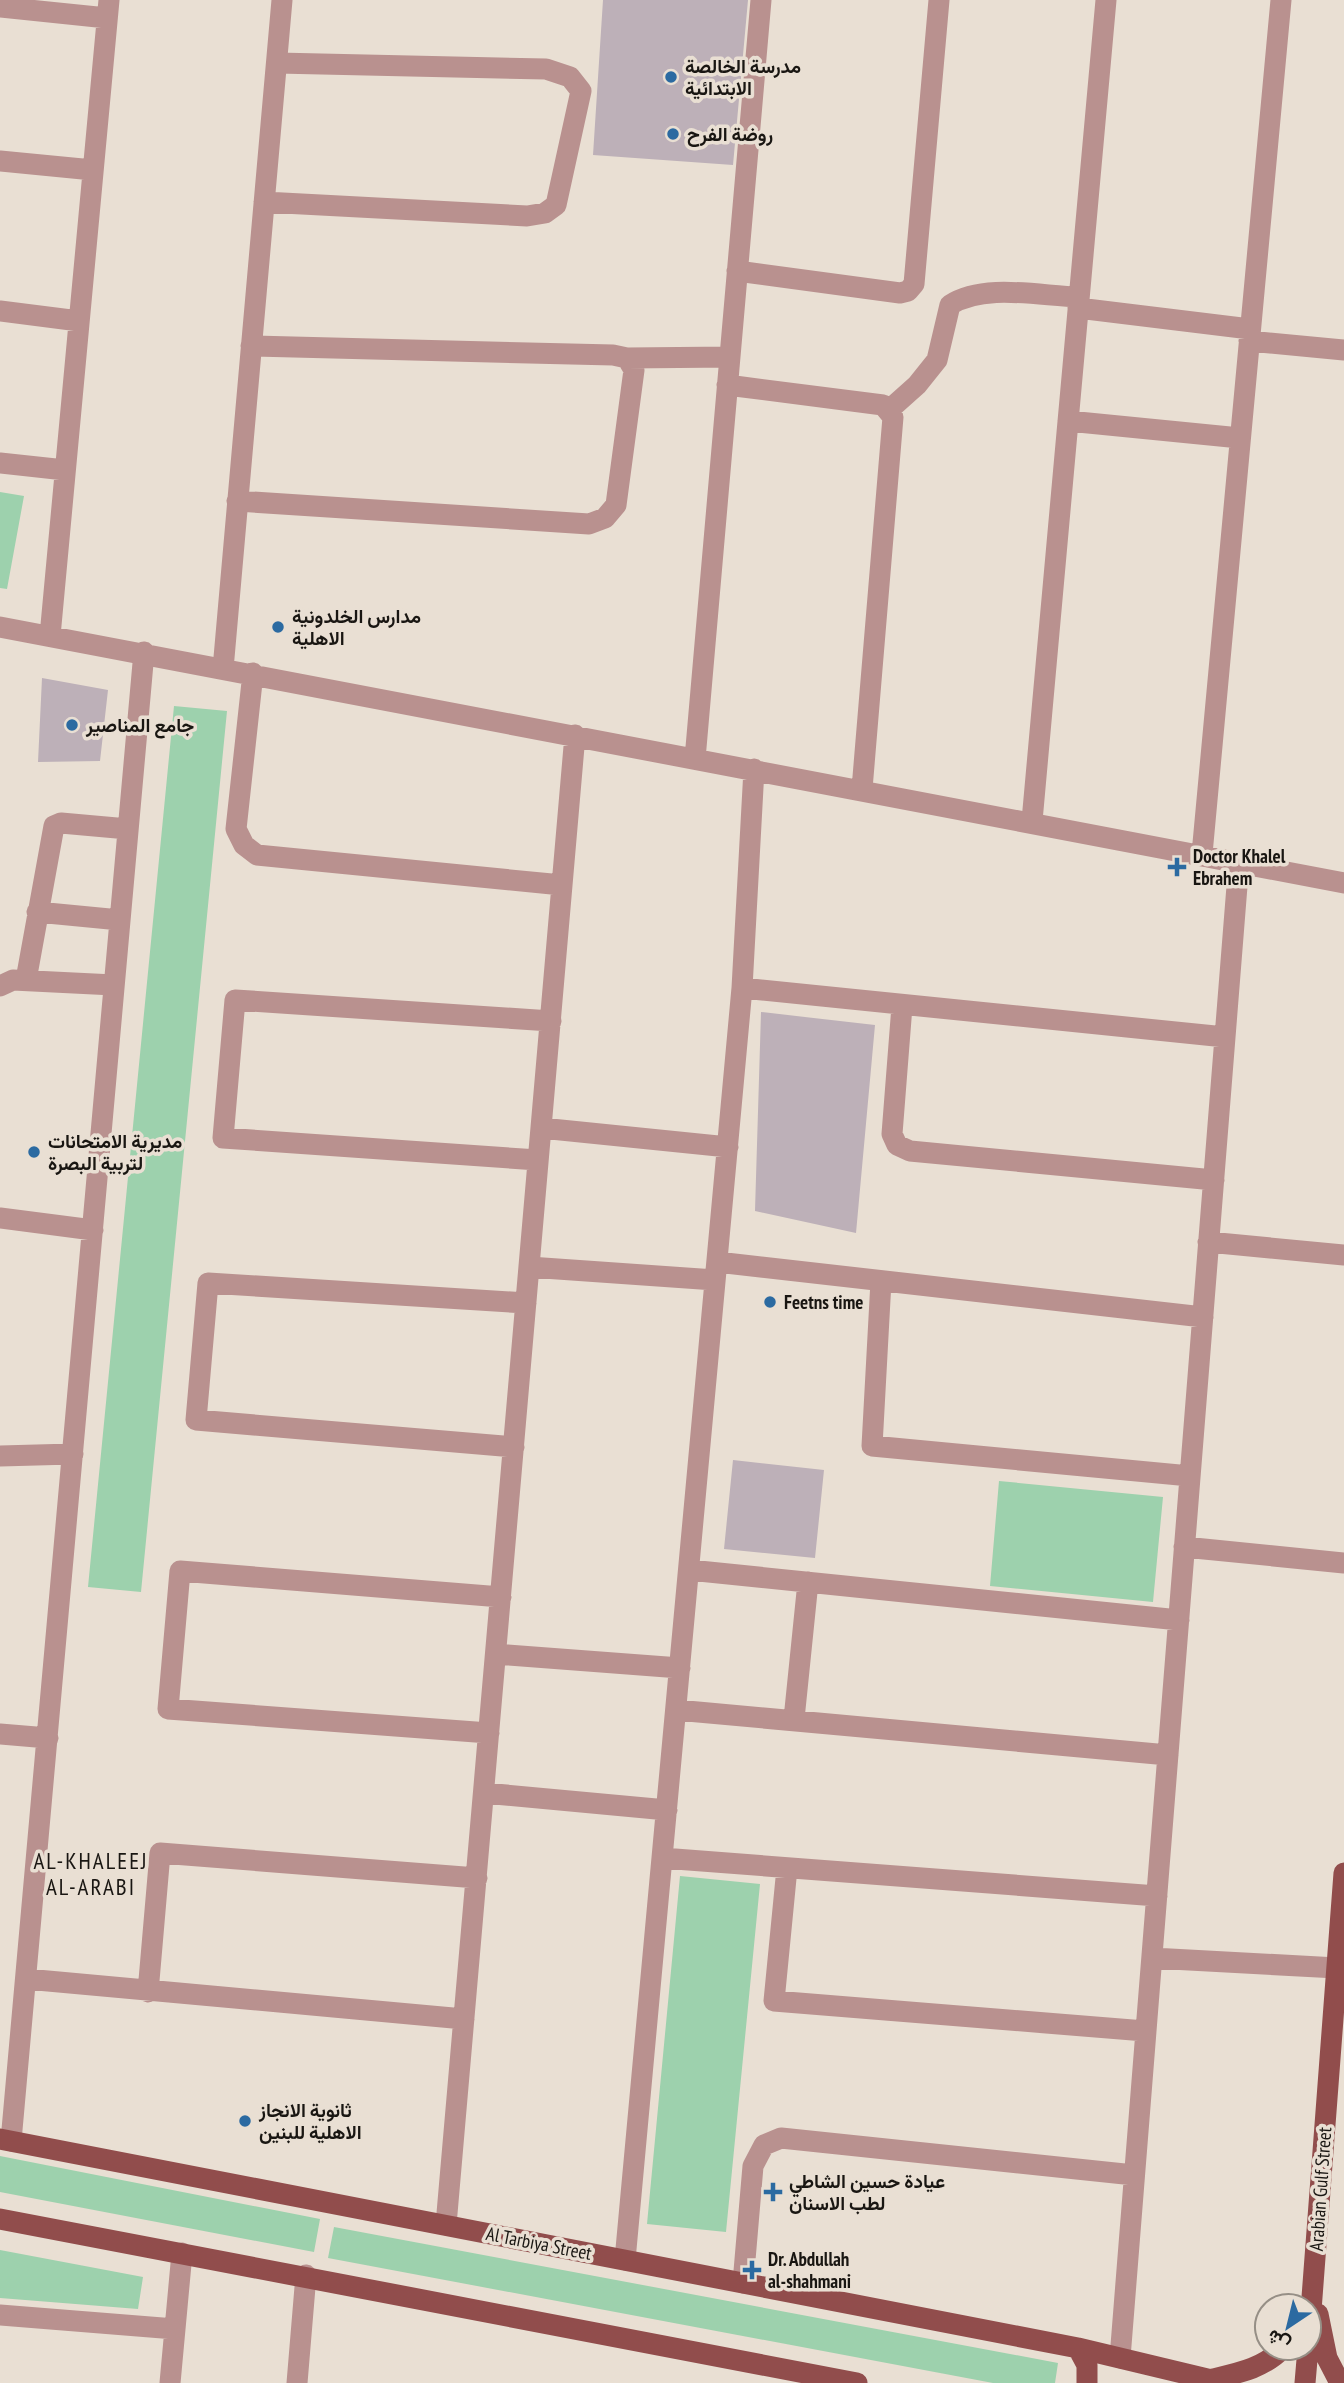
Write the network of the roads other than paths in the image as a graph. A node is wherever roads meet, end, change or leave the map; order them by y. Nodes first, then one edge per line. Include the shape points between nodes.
1 (282, 0) edge
2 (761, 0) edge
3 (939, 0) edge
4 (1106, 0) edge
5 (1281, 0) edge
6 (0, 7) edge
7 (108, 9) edge
8 (276, 62) junction
9 (0, 161) edge
10 (93, 170) junction
11 (264, 202) junction
12 (737, 271) junction
13 (1079, 303) junction
14 (0, 311) edge
15 (79, 321) junction
16 (1249, 335) junction
17 (251, 346) junction
18 (1344, 350) edge
19 (627, 358) junction
20 (730, 358) junction
21 (727, 385) junction
22 (889, 410) junction
23 (1068, 421) junction
24 (1240, 438) junction
25 (0, 463) edge
26 (65, 470) junction
27 (237, 501) junction
28 (0, 627) edge
29 (50, 636) junction
30 (144, 652) junction
31 (223, 669) junction
32 (253, 673) junction
33 (575, 735) junction
34 (695, 759) junction
35 (754, 769) junction
36 (862, 789) junction
37 (1032, 821) junction
38 (128, 829) junction
39 (1202, 854) junction
40 (1239, 861) junction
41 (1344, 883) edge
42 (562, 885) junction
43 (37, 912) junction
44 (120, 920) junction
45 (26, 980) junction
46 (114, 985) junction
47 (0, 986) edge
48 (742, 988) junction
49 (902, 1006) junction
50 (551, 1021) junction
51 (1225, 1037) junction
52 (541, 1128) junction
53 (727, 1147) junction
54 (538, 1160) junction
55 (1214, 1180) junction
56 (0, 1219) edge
57 (93, 1230) junction
58 (1208, 1242) junction
59 (1344, 1255) edge
60 (529, 1267) junction
61 (716, 1271) junction
62 (881, 1281) junction
63 (526, 1303) junction
64 (1203, 1317) junction
65 (514, 1447) junction
66 (73, 1454) junction
67 (0, 1456) edge
68 (1190, 1476) junction
69 (1184, 1547) junction
70 (1344, 1563) edge
71 (689, 1570) junction
72 (808, 1582) junction
73 (501, 1597) junction
74 (1179, 1620) junction
75 (496, 1654) junction
76 (680, 1668) junction
77 (676, 1710) junction
78 (794, 1719) junction
79 (489, 1733) junction
80 (0, 1734) edge
81 (48, 1738) junction
82 (1168, 1755) junction
83 (484, 1793) junction
84 (667, 1810) junction
85 (662, 1858) junction
86 (787, 1868) junction
87 (1344, 1873) edge
88 (477, 1878) junction
89 (1157, 1896) junction
90 (1152, 1958) junction
91 (1337, 1968) junction
92 (26, 1979) junction
93 (148, 1992) junction
94 (464, 2019) junction
95 (1145, 2031) junction
96 (6, 2140) edge
97 (1135, 2175) junction
98 (0, 2219) edge
99 (446, 2225) junction
100 (182, 2253) junction
101 (625, 2260) junction
102 (306, 2276) junction
103 (743, 2283) junction
104 (1313, 2285) junction
105 (1312, 2292) edge
106 (0, 2315) edge
107 (175, 2329) junction
108 (1078, 2347) junction
109 (1120, 2358) junction
110 (1265, 2362) edge
111 (1307, 2362) edge
112 (770, 2375) edge
113 (1219, 2381) edge
114 (170, 2383) edge
115 (298, 2383) edge
116 (857, 2383) edge
117 (1087, 2383) edge
118 (1306, 2383) edge
119 (1340, 2383) edge

1 - 8 street
2 - 12 street
3 - 12 street via 914,284 900,293
4 - 13 street
5 - 16 street
6 - 7 street
7 - 10 street
8 - 11 street
8 - 11 street via 546,69 570,77 580,91 556,205 545,213 527,216
9 - 10 street
10 - 15 street
11 - 17 street
12 - 20 street
13 - 16 street
13 - 22 street via 990,293 964,296 950,305 937,360 929,373
13 - 23 street
14 - 15 street
15 - 26 street
16 - 18 street
16 - 24 street
17 - 19 street
17 - 27 street
19 - 20 street
19 - 27 street via 634,370 617,505 605,518 589,524
20 - 21 street
21 - 22 street via 883,405
21 - 34 street
22 - 36 street via 894,429
23 - 24 street
23 - 37 street
24 - 39 street
25 - 26 street
26 - 29 street
27 - 31 street
28 - 29 street
29 - 30 street
30 - 31 street
30 - 38 street
31 - 32 street
32 - 33 street
32 - 42 street via 236,829 244,845 257,855
33 - 34 street
33 - 42 street
34 - 35 street
35 - 36 street
35 - 48 street
36 - 37 street
37 - 39 street
38 - 43 street via 54,826
38 - 44 street
39 - 40 street
40 - 41 street
40 - 51 street
42 - 50 street
43 - 44 street
43 - 45 street
44 - 46 street
45 - 46 street
45 - 47 street via 13,979
46 - 57 street
48 - 49 street
48 - 53 street
49 - 51 street
49 - 55 street via 892,1134 897,1145 911,1151
50 - 52 street
50 - 54 street via 234,1000 223,1139
51 - 55 street
52 - 53 street
52 - 54 street
53 - 61 street
54 - 60 street
55 - 58 street
56 - 57 street
57 - 66 street
58 - 59 street
58 - 64 street
60 - 61 street
60 - 63 street
61 - 62 street
61 - 71 street
62 - 64 street
62 - 68 street via 872,1446
63 - 65 street
63 - 65 street via 208,1283 196,1420
64 - 68 street
65 - 73 street
66 - 67 street
66 - 81 street
68 - 69 street
69 - 70 street
69 - 74 street
71 - 72 street
71 - 76 street
72 - 74 street
72 - 78 street
73 - 75 street
73 - 79 street via 180,1571 168,1709
74 - 82 street
75 - 76 street
75 - 79 street
76 - 77 street
77 - 78 street
77 - 84 street
78 - 82 street
79 - 83 street
80 - 81 street
81 - 92 street
82 - 89 street
83 - 84 street
83 - 88 street
84 - 85 street
85 - 86 street
85 - 101 street
86 - 89 street
86 - 95 street via 774,2001
87 - 91 main road, Arabian Gulf Street
88 - 93 street via 160,1853
88 - 94 street
89 - 90 street
90 - 91 street
90 - 95 street
91 - 104 main road, Arabian Gulf Street
92 - 93 street
92 - 96 street
93 - 94 street
94 - 99 street
95 - 97 street
96 - 99 main road, Al Tarbiya Street
97 - 103 street via 781,2138 764,2145 753,2166
97 - 109 street
98 - 100 main road
99 - 101 main road, Al Tarbiya Street
100 - 102 main road
100 - 107 street
101 - 103 main road, Al Tarbiya Street
102 - 112 main road
102 - 115 street
103 - 108 main road, Al Tarbiya Street
104 - 105 main road, Arabian Gulf Street
104 - 119 main road via 1327,2358
106 - 107 street
107 - 114 street
108 - 109 main road, Al Tarbiya Street
108 - 117 main road via 1087,2365
109 - 113 main road, Al Tarbiya Street
110 - 113 main road
111 - 118 main road
112 - 116 main road

